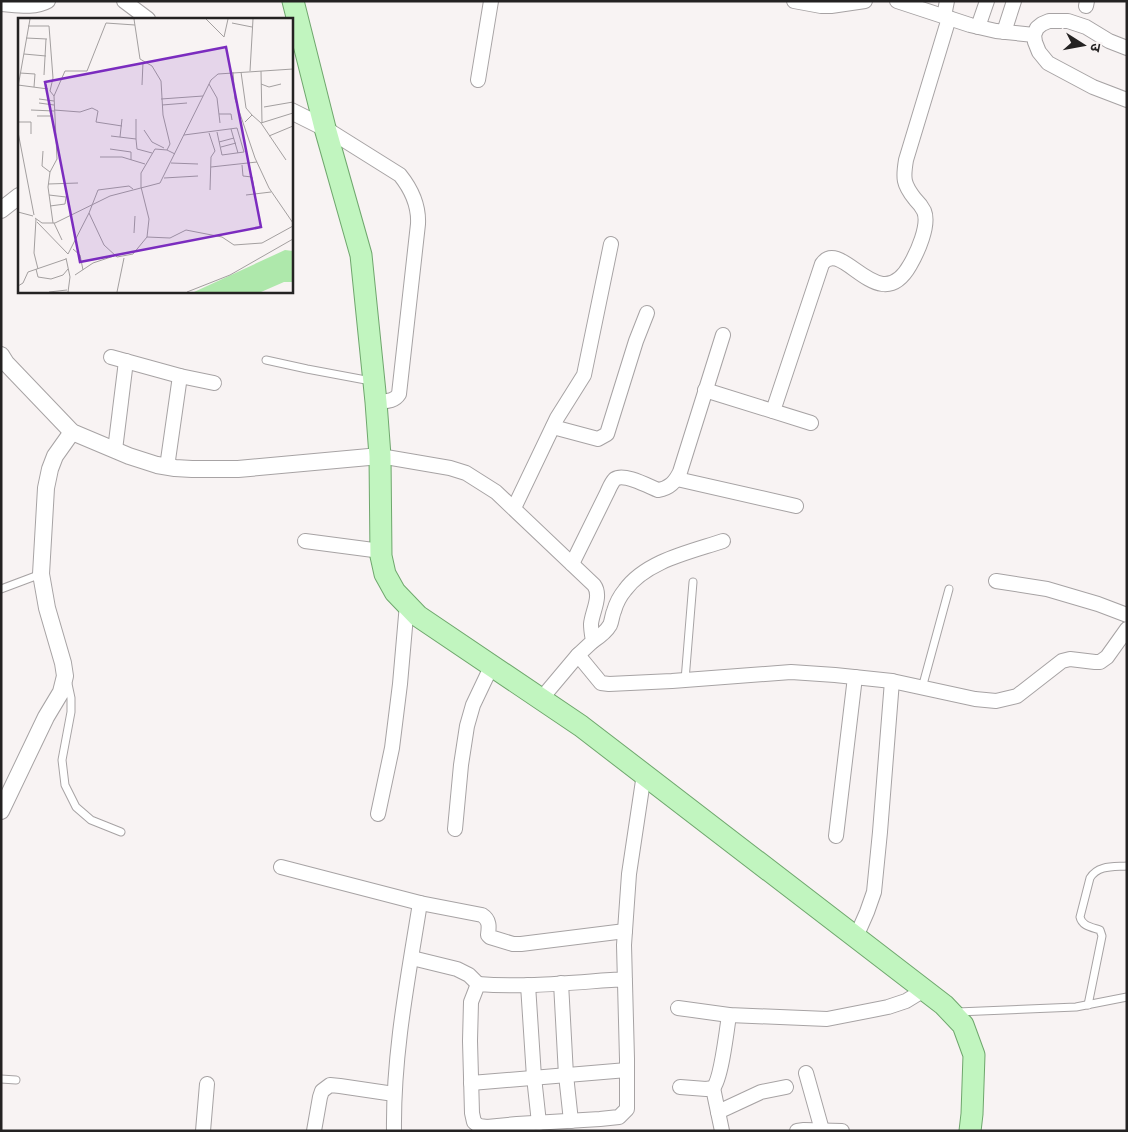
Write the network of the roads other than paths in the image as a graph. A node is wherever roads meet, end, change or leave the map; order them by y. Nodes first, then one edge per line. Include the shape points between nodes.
1 (48, 1) edge
2 (124, 1) edge
3 (293, 1) edge
4 (491, 1) edge
5 (794, 1) edge
6 (865, 1) edge
7 (897, 1) edge
8 (947, 1) edge
9 (988, 1) edge
10 (1014, 1) edge
11 (912, 3) edge
12 (1, 4) edge
13 (946, 17) junction
14 (147, 18) edge
15 (978, 27) junction
16 (1004, 32) junction
17 (1034, 35) junction
18 (1127, 48) edge
19 (478, 80) dead end
20 (1127, 100) edge
21 (292, 112) edge
22 (325, 128) junction
23 (18, 197) edge
24 (1, 210) edge
25 (611, 244) dead end
26 (647, 313) dead end
27 (723, 334) dead end
28 (1, 355) edge
29 (111, 357) dead end
30 (266, 360) dead end
31 (126, 361) junction
32 (180, 376) junction
33 (214, 383) dead end
34 (705, 390) junction
35 (375, 392) junction
36 (773, 411) junction
37 (811, 423) dead end
38 (553, 427) junction
39 (72, 432) junction
40 (115, 450) junction
41 (380, 456) junction
42 (167, 467) junction
43 (677, 479) junction
44 (796, 506) dead end
45 (514, 508) junction
46 (723, 541) dead end
47 (304, 542) dead end
48 (381, 550) junction
49 (572, 564) junction
50 (41, 574) junction
51 (693, 582) dead end
52 (996, 582) dead end
53 (1, 589) edge
54 (949, 589) dead end
55 (407, 604) junction
56 (1127, 615) edge
57 (1127, 629) edge
58 (593, 641) junction
59 (578, 654) junction
60 (492, 666) junction
61 (65, 676) junction
62 (855, 677) junction
63 (686, 680) junction
64 (892, 681) junction
65 (922, 688) junction
66 (541, 699) junction
67 (644, 774) junction
68 (1, 811) edge
69 (378, 814) dead end
70 (455, 829) dead end
71 (121, 832) dead end
72 (836, 836) dead end
73 (1127, 866) edge
74 (281, 867) dead end
75 (420, 903) junction
76 (625, 931) junction
77 (856, 937) junction
78 (412, 958) junction
79 (625, 979) junction
80 (561, 983) junction
81 (478, 984) junction
82 (528, 985) junction
83 (924, 990) junction
84 (1127, 997) edge
85 (1088, 1005) junction
86 (678, 1008) dead end
87 (951, 1012) junction
88 (729, 1015) junction
89 (627, 1070) junction
90 (806, 1073) dead end
91 (566, 1075) junction
92 (534, 1078) junction
93 (1, 1079) edge
94 (16, 1080) dead end
95 (471, 1083) junction
96 (207, 1084) dead end
97 (680, 1087) dead end
98 (786, 1087) dead end
99 (714, 1088) junction
100 (394, 1094) junction
101 (718, 1112) junction
102 (571, 1121) junction
103 (539, 1123) junction
104 (822, 1130) edge
105 (203, 1131) edge
106 (314, 1131) edge
107 (394, 1131) edge
108 (722, 1131) edge
109 (797, 1131) edge
110 (842, 1131) edge
111 (970, 1131) edge

1 - 12 street via 40,5
2 - 14 street
3 - 22 main road
4 - 19 street
5 - 6 street via 821,6
7 - 11 street
8 - 13 street
9 - 15 street
10 - 16 street
11 - 13 street
13 - 15 street
13 - 36 street via 904,174 905,184 925,212 923,237 917,254 904,276 888,285 864,276 838,260 825,260
15 - 16 street
16 - 17 street
17 - 18 street via 1042,24 1068,21
17 - 20 street via 1039,52 1048,63 1093,87
21 - 22 street
22 - 35 main road via 360,255
22 - 35 street via 400,175 408,184 417,206 418,224 399,394 390,401
23 - 24 street
25 - 38 street via 584,376
26 - 38 street via 607,434 598,439
27 - 34 street
28 - 39 street
29 - 31 street
30 - 35 lane via 307,369
31 - 32 street
31 - 40 street
32 - 33 street
32 - 42 street
34 - 36 street
34 - 43 street
35 - 41 main road
36 - 37 street
38 - 45 street
39 - 40 street
39 - 50 street via 50,469
40 - 42 street
41 - 42 street via 238,469
41 - 45 street via 466,473
41 - 48 main road
43 - 44 street
43 - 49 street via 658,490 624,477 616,479
45 - 49 street
46 - 58 street via 679,555 639,575 624,590 609,626
47 - 48 street
48 - 55 main road via 385,574 395,592
49 - 58 street via 597,590 591,623
50 - 53 lane
50 - 61 street
51 - 63 lane
52 - 56 street via 1047,589
54 - 65 lane
55 - 60 main road via 418,616
55 - 69 street via 392,748
57 - 65 street via 1100,662 1070,659 1062,662 1017,696 996,701
58 - 59 street
59 - 63 street via 601,683
59 - 66 street
60 - 66 main road
60 - 70 street via 473,705 467,726
61 - 68 street via 61,692
61 - 71 lane via 71,698 62,760 65,785 76,807 86,816
62 - 63 street via 791,672
62 - 64 street
62 - 72 street
64 - 65 street
64 - 77 street via 874,892
66 - 67 main road
67 - 76 street via 628,874
67 - 77 main road
73 - 85 lane via 1103,868 1090,878 1080,917 1083,924 1100,930 1102,936
74 - 75 street
75 - 76 street via 482,915 487,918 490,937 513,944
75 - 78 street
76 - 79 street
77 - 83 main road
78 - 81 street via 458,969
78 - 100 street
79 - 80 street
79 - 89 street
80 - 82 street
80 - 91 street
81 - 82 street
81 - 95 street via 471,1002
82 - 92 street
83 - 87 main road
83 - 88 street via 888,1008 827,1019
84 - 85 lane
85 - 87 lane
86 - 88 street
87 - 111 main road via 963,1025 974,1055
88 - 99 street
89 - 91 street
89 - 102 street via 625,1112 600,1120
90 - 104 street
91 - 92 street
91 - 102 street
92 - 95 street
92 - 103 street
93 - 94 lane
95 - 103 street via 472,1113 474,1122 479,1126
96 - 105 street
97 - 99 street
98 - 101 street via 761,1092
99 - 101 street
100 - 106 street via 330,1085 322,1091
100 - 107 street
101 - 108 street
102 - 103 street
104 - 109 street
104 - 110 street

